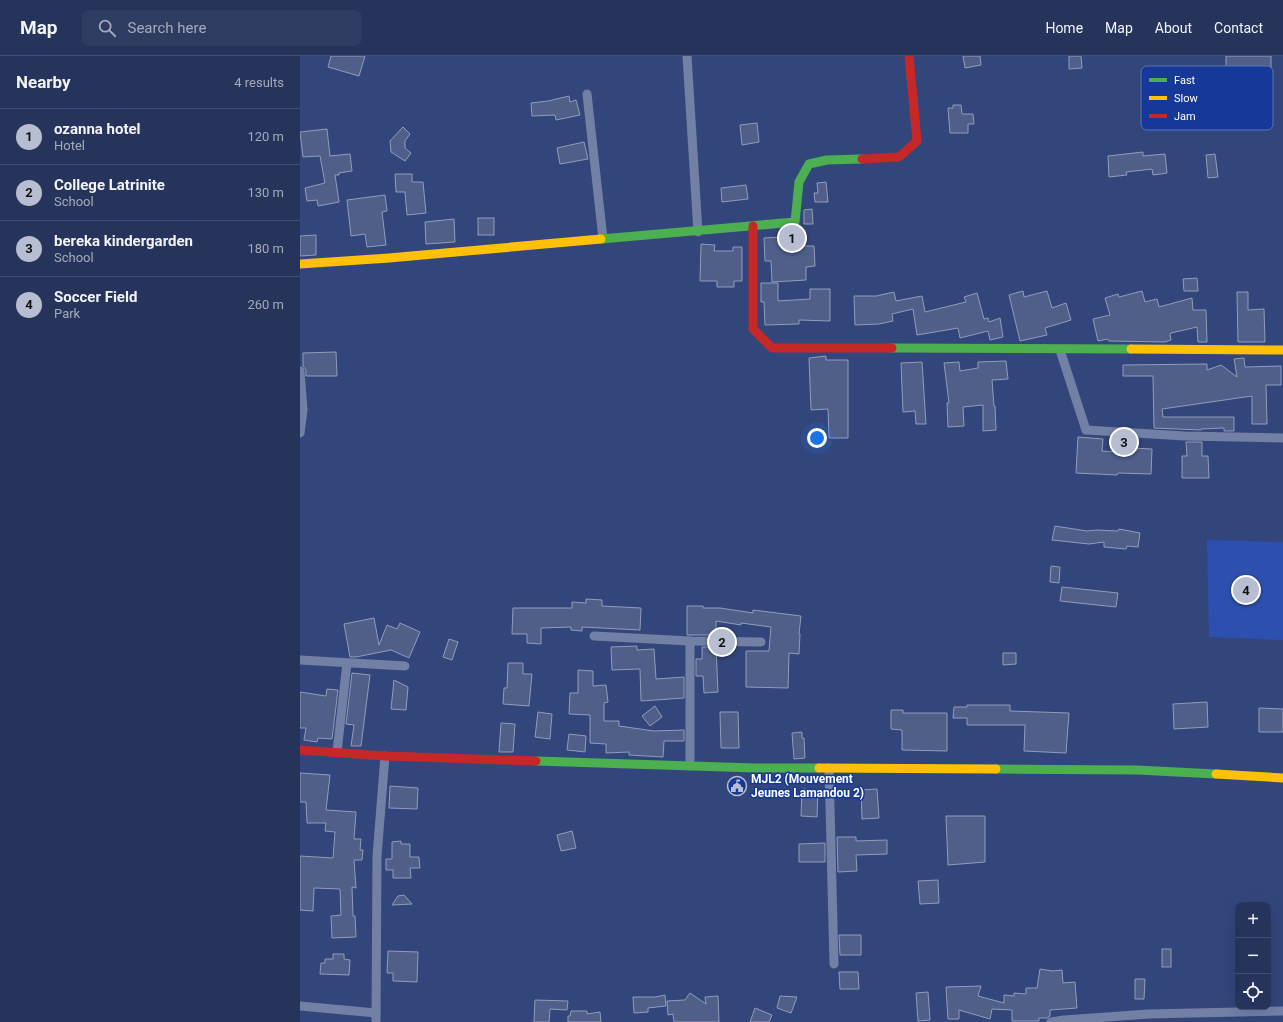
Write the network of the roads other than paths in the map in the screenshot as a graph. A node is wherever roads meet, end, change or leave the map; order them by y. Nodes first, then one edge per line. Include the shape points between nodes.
1 (687, 56) edge
2 (909, 56) edge
3 (587, 94) dead end
4 (753, 226) junction
5 (698, 232) junction
6 (603, 239) junction
7 (300, 264) edge
8 (1060, 350) junction
9 (1283, 350) edge
10 (300, 371) edge
11 (300, 433) edge
12 (1283, 438) edge
13 (594, 636) dead end
14 (690, 641) junction
15 (761, 642) dead end
16 (300, 660) edge
17 (347, 663) junction
18 (405, 666) dead end
19 (300, 750) edge
20 (337, 752) junction
21 (385, 756) junction
22 (690, 766) junction
23 (829, 768) junction
24 (1283, 778) edge
25 (834, 964) dead end
26 (300, 1006) edge
27 (1283, 1011) edge
28 (376, 1017) edge
29 (1064, 1021) edge
30 (1051, 1022) edge

1 - 5 street
2 - 4 street via 917,141 899,157 826,160 809,164 799,182 795,222
3 - 6 street
4 - 5 street
4 - 8 street via 753,330 772,348
5 - 6 street
6 - 7 street
8 - 9 street
8 - 12 street via 1086,430
10 - 11 street via 303,410
13 - 14 street
14 - 15 street
14 - 22 street
16 - 17 street
17 - 18 street
17 - 20 street
19 - 20 street
20 - 21 street
21 - 22 street
21 - 28 street via 377,856
22 - 23 street
23 - 24 street via 1137,770
23 - 25 street
26 - 28 street
27 - 29 street via 1149,1014
29 - 30 street

